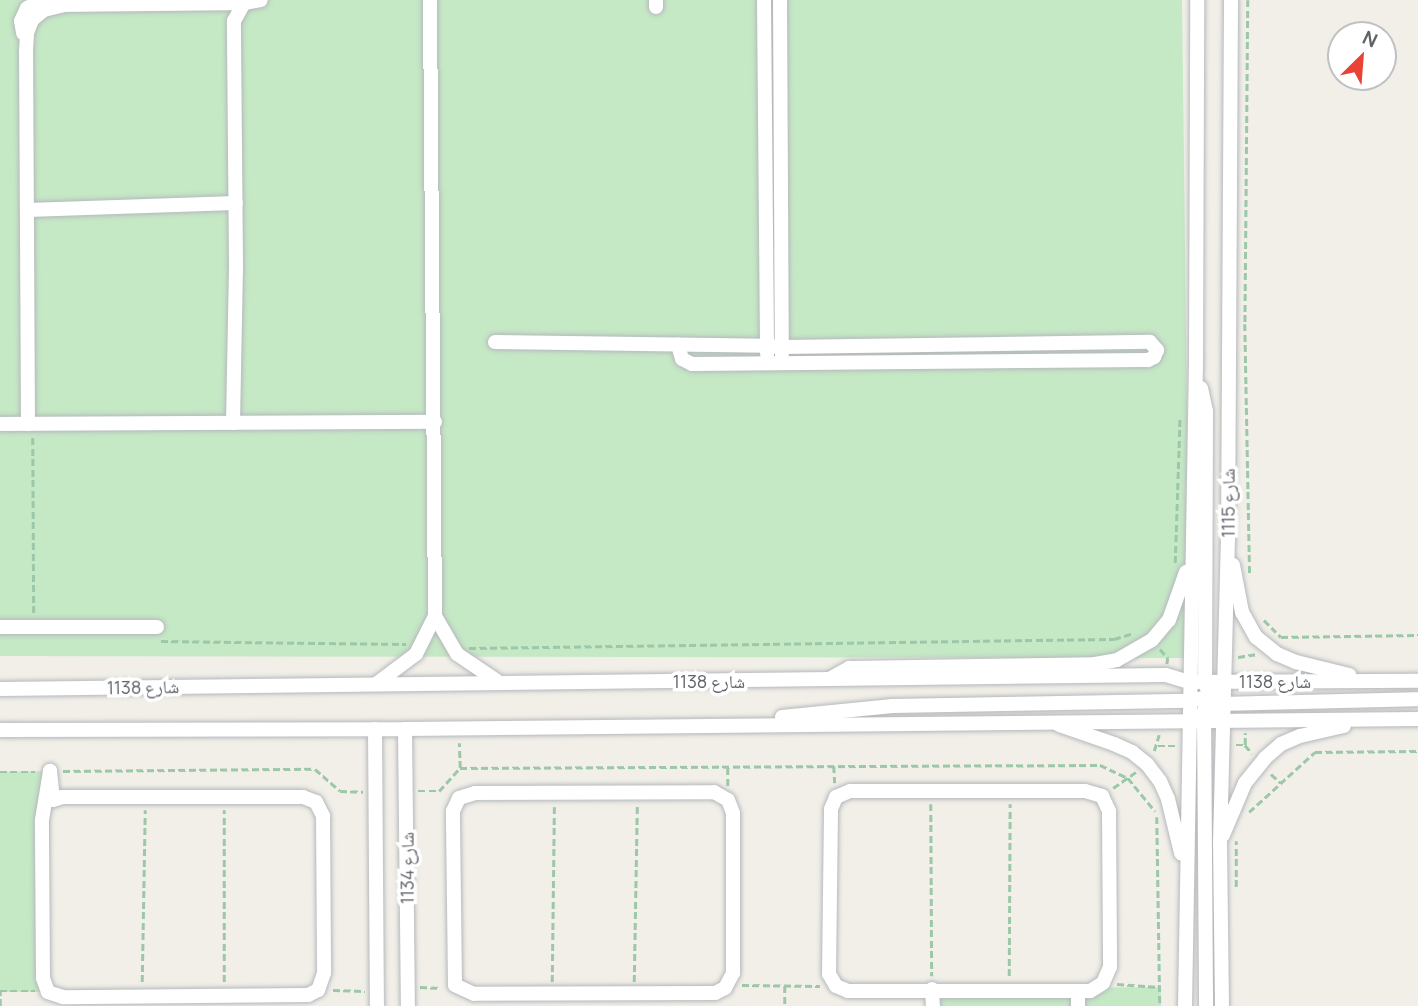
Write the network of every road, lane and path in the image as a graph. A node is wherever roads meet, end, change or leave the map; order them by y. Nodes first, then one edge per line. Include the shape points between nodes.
1 (261, 0) edge
2 (430, 0) edge
3 (764, 0) edge
4 (780, 0) edge
5 (1197, 0) edge
6 (1231, 0) edge
7 (1248, 0) edge
8 (244, 3) junction
9 (236, 203) junction
10 (27, 210) junction
11 (495, 342) dead end
12 (678, 345) junction
13 (774, 346) junction
14 (767, 362) junction
15 (783, 362) junction
16 (1196, 363) junction
17 (1180, 408) dead end
18 (435, 422) junction
19 (233, 423) junction
20 (0, 424) edge
21 (28, 424) junction
22 (1227, 539) junction
23 (1192, 543) junction
24 (1175, 569) dead end
25 (1250, 582) dead end
26 (435, 616) junction
27 (1261, 616) dead end
28 (0, 627) edge
29 (33, 627) junction
30 (156, 634) joint
31 (1147, 635) junction
32 (1418, 635) edge
33 (416, 654) junction
34 (457, 654) junction
35 (827, 680) junction
36 (497, 681) junction
37 (1374, 681) junction
38 (1418, 681) edge
39 (1189, 682) junction
40 (1205, 682) junction
41 (1224, 682) junction
42 (376, 684) junction
43 (0, 689) edge
44 (1418, 699) edge
45 (1206, 705) junction
46 (1245, 719) junction
47 (1380, 719) junction
48 (1418, 719) edge
49 (1188, 720) junction
50 (1223, 720) junction
51 (1053, 723) junction
52 (742, 724) junction
53 (458, 728) junction
54 (374, 729) junction
55 (405, 729) junction
56 (0, 730) edge
57 (1222, 745) junction
58 (1158, 746) dead end
59 (1187, 746) junction
60 (1418, 751) edge
61 (460, 768) junction
62 (50, 771) junction
63 (0, 772) edge
64 (1128, 778) junction
65 (375, 782) junction
66 (406, 782) junction
67 (1010, 790) junction
68 (931, 791) junction
69 (637, 792) junction
70 (554, 793) junction
71 (1102, 796) junction
72 (145, 797) junction
73 (224, 797) junction
74 (1245, 815) dead end
75 (1236, 836) dead end
76 (1220, 842) junction
77 (1186, 871) junction
78 (1236, 888) dead end
79 (1103, 983) junction
80 (729, 985) junction
81 (785, 986) junction
82 (836, 986) junction
83 (1161, 987) junction
84 (933, 989) junction
85 (1009, 990) junction
86 (1078, 990) junction
87 (0, 991) edge
88 (48, 992) junction
89 (634, 993) junction
90 (142, 996) junction
91 (552, 1000) edge
92 (224, 1001) edge
93 (0, 1006) edge
94 (377, 1006) edge
95 (408, 1006) edge
96 (785, 1006) edge
97 (933, 1006) edge
98 (1078, 1006) edge
99 (1160, 1006) edge
100 (1185, 1006) edge
101 (1206, 1006) edge
102 (1222, 1006) edge

1 - 8 street
2 - 18 street
3 - 13 street
4 - 13 street
5 - 16 street, شارع 1115
6 - 22 street, شارع 1115
7 - 25 path via 1245,324
8 - 9 street via 234,21
8 - 10 street via 64,5 41,1 27,8 21,21 26,52
9 - 10 street
9 - 19 street
10 - 21 street
11 - 12 street
12 - 13 street
12 - 14 street via 688,364
13 - 14 street
13 - 15 street
13 - 15 street via 1150,342 1157,350 1148,360
14 - 15 street
16 - 23 street, شارع 1115
16 - 40 street via 1206,411
17 - 24 path
18 - 19 street
18 - 26 street
19 - 21 street
20 - 21 street
21 - 29 path via 34,457
22 - 37 street via 1242,612 1256,637 1296,662
22 - 41 street, شارع 1115
23 - 31 street via 1169,620
23 - 39 street, شارع 1115
26 - 33 street
26 - 34 street
27 - 32 path via 1281,637
28 - 29 street
29 - 30 street
30 - 33 path via 406,644
31 - 34 path via 472,646
31 - 35 street via 1117,660 1095,664 849,668
33 - 42 street
34 - 36 street
35 - 36 street, شارع 1138
35 - 39 street, شارع 1138 via 1166,675
36 - 42 street, شارع 1138
37 - 38 street, شارع 1138
37 - 41 street, شارع 1138
39 - 40 street, شارع 1138
39 - 45 street
40 - 41 street, شارع 1138
40 - 45 street
41 - 45 street, شارع 1115
42 - 43 street, شارع 1138
44 - 45 street
45 - 49 street
45 - 50 street, شارع 1115
45 - 52 street via 892,706
45 - 101 street
46 - 47 street
46 - 50 street
46 - 57 path via 1245,745
47 - 48 street
47 - 76 street via 1281,744 1253,770
49 - 51 street
49 - 59 street
50 - 57 street, شارع 1115
51 - 52 street
51 - 77 street via 1114,744 1147,764 1168,799
52 - 53 street
53 - 55 street
53 - 61 path
54 - 55 street
54 - 56 street
54 - 65 street, شارع 1134
55 - 66 street, شارع 1134
57 - 76 street, شارع 1115
58 - 59 path
59 - 77 street
60 - 74 path via 1315,752
61 - 64 path via 1100,765
61 - 66 path via 439,792 412,790
62 - 63 path
62 - 65 path via 315,769 340,791 362,793
62 - 72 street via 53,800
62 - 88 street via 42,820 43,978
64 - 71 path
64 - 83 path via 1148,799 1157,819
65 - 94 street, شارع 1134
66 - 95 street, شارع 1134
67 - 68 street
67 - 71 street via 1085,791
67 - 85 path
68 - 82 street via 850,791 833,801 829,974
68 - 84 path
69 - 70 street
69 - 80 street via 714,792 731,803 733,973
69 - 89 path
70 - 91 path
70 - 91 street via 475,793 460,799 453,811 455,985 474,994
71 - 79 street via 1109,811 1110,967
72 - 73 street
72 - 90 path
73 - 92 path
73 - 92 street via 303,797 320,806 324,973 321,986 309,995
75 - 78 path
76 - 102 street, شارع 1115
77 - 100 street
79 - 83 path
79 - 86 street via 1096,990
80 - 81 path
80 - 89 street via 715,993
81 - 82 path
81 - 96 path
82 - 84 street via 848,991
83 - 99 path
84 - 85 street
84 - 97 street
85 - 86 street
86 - 98 street
87 - 88 path
87 - 93 path
88 - 90 street via 62,997
89 - 91 street
90 - 92 street

